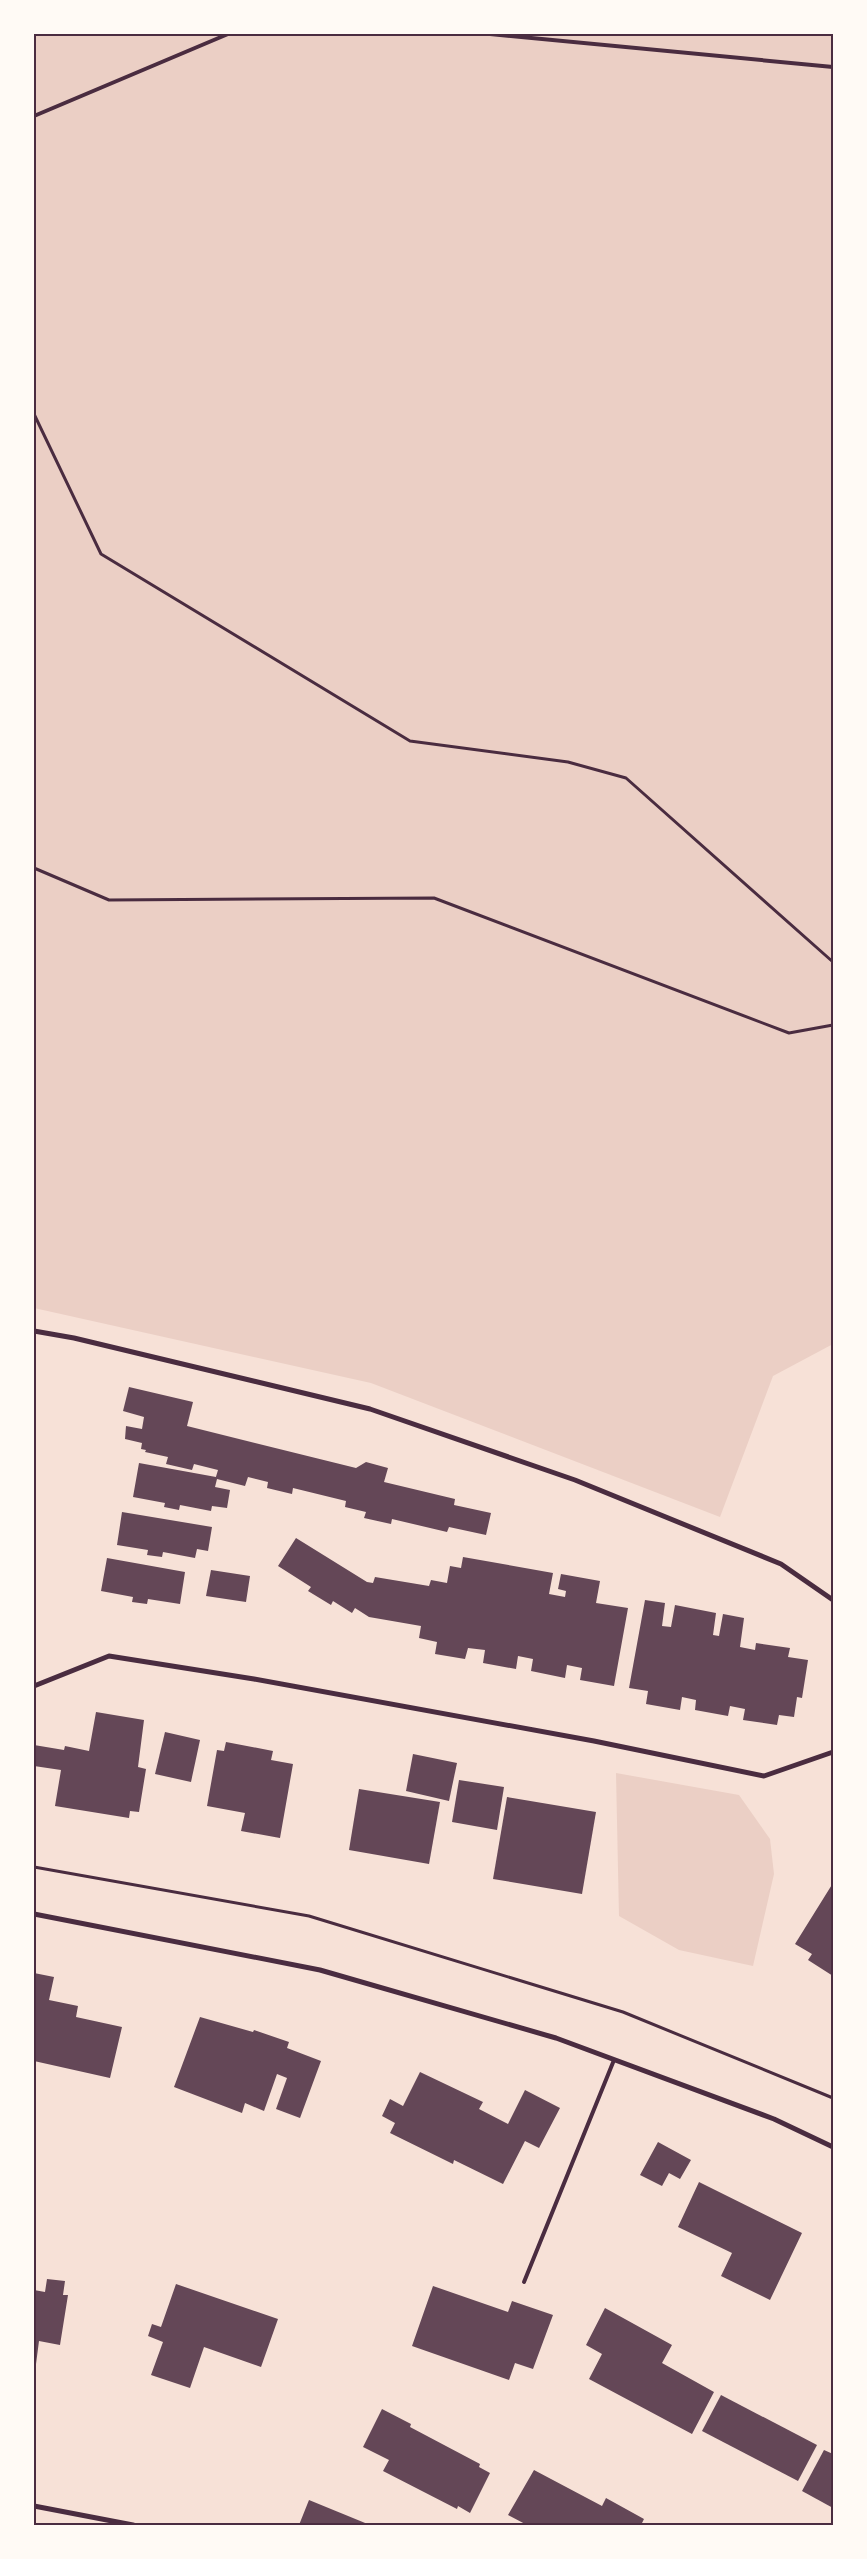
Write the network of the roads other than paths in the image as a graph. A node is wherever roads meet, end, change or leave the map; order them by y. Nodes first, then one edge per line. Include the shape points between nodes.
1 (228, 34) edge
2 (490, 34) edge
3 (833, 67) edge
4 (34, 116) edge
5 (34, 1330) edge
6 (833, 1600) edge
7 (34, 1686) edge
8 (833, 1752) edge
9 (34, 1914) edge
10 (614, 2060) junction
11 (833, 2147) edge
12 (524, 2282) dead end
13 (34, 2506) edge
14 (133, 2525) edge

1 - 4 lane
2 - 3 lane
5 - 6 street via 370,1409 575,1480 772,1560
7 - 8 street via 109,1656 263,1680 764,1776
9 - 10 street via 320,1970 556,2038
10 - 11 street via 774,2119
10 - 12 lane
13 - 14 street

